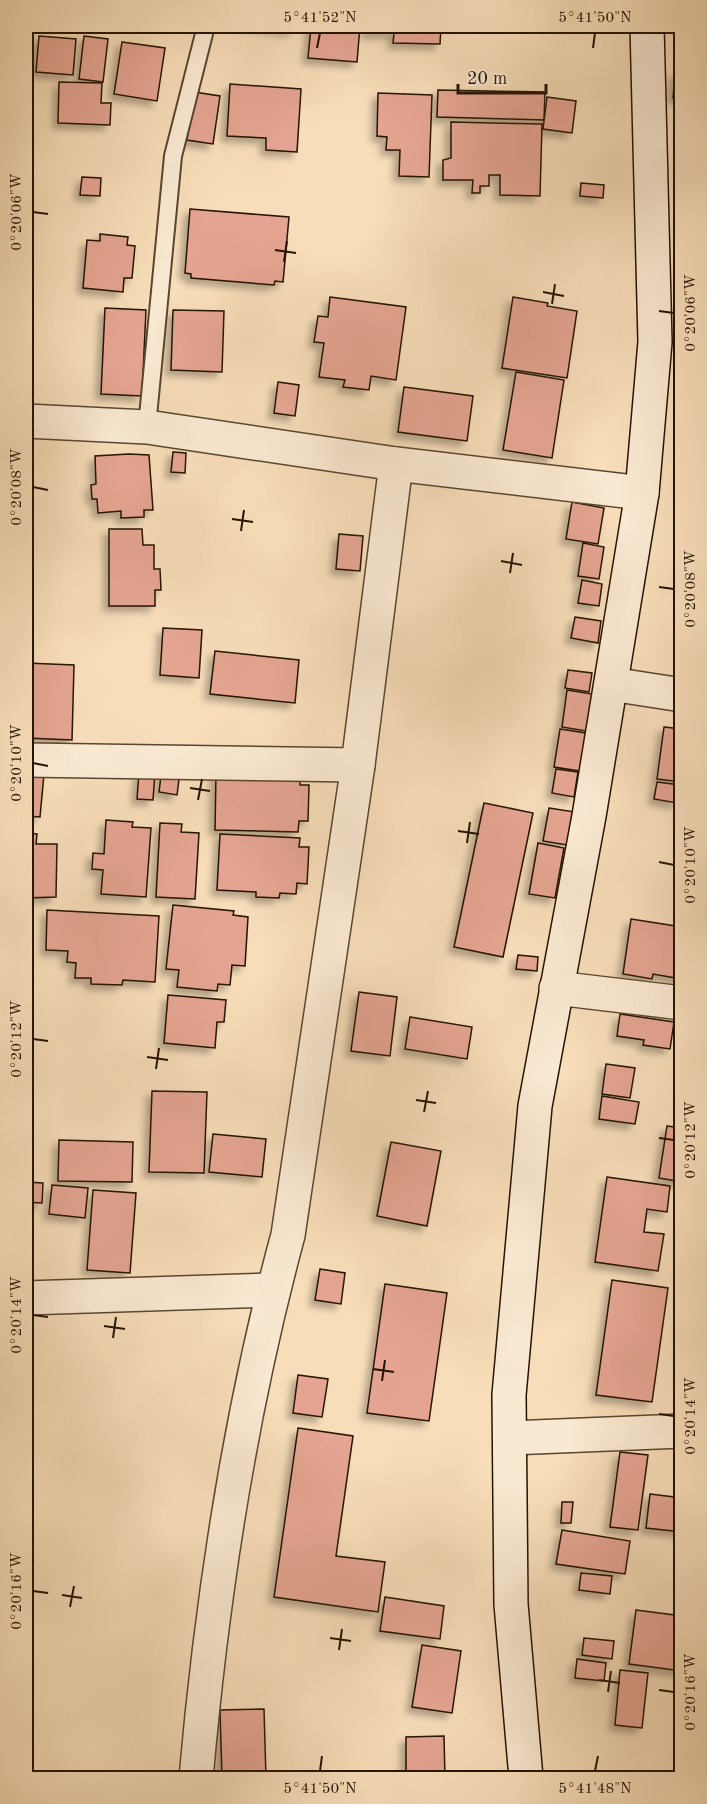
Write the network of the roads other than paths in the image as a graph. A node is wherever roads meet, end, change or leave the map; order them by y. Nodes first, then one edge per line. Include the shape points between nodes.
1 (206, 26) edge
2 (647, 26) edge
3 (26, 421) edge
4 (147, 427) junction
5 (396, 464) junction
6 (642, 493) junction
7 (611, 684) junction
8 (681, 695) edge
9 (26, 760) edge
10 (358, 765) junction
11 (556, 988) junction
12 (681, 1003) edge
13 (273, 1290) junction
14 (26, 1298) edge
15 (681, 1431) edge
16 (510, 1438) junction
17 (196, 1779) edge
18 (526, 1779) edge

1 - 4 lane via 173,156
2 - 6 street via 655,342
3 - 4 street
4 - 5 street
5 - 6 street
5 - 10 street
6 - 7 street
7 - 8 street
7 - 11 street
9 - 10 street
10 - 13 street via 288,1235
11 - 12 street
11 - 16 street via 535,1106 509,1395
13 - 14 street
13 - 17 street via 234,1480
15 - 16 street
16 - 18 street via 511,1604

